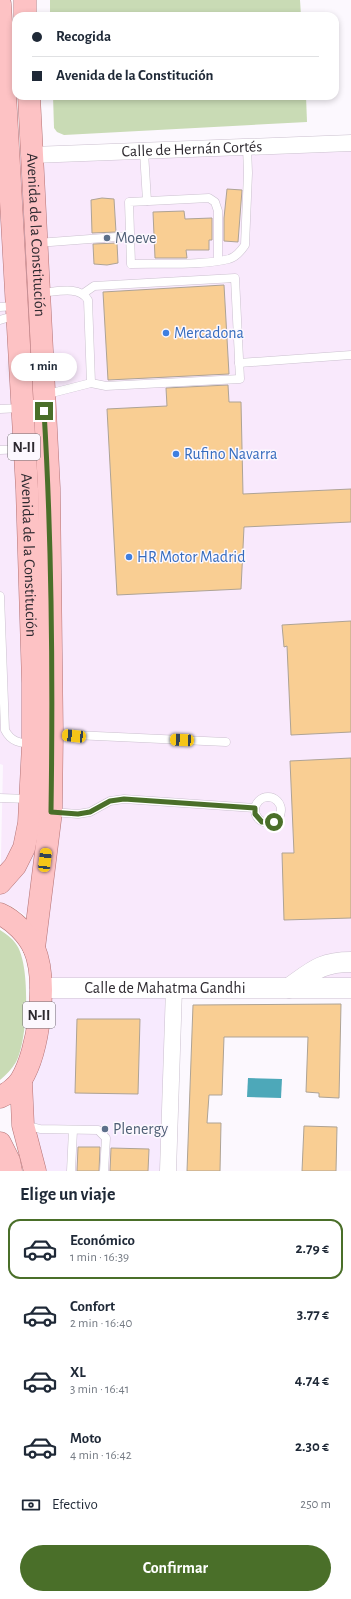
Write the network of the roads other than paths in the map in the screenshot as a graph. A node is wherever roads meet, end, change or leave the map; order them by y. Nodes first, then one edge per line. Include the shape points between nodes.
1 (25, 0) edge
2 (0, 4) edge
3 (25, 12) edge
4 (30, 100) edge
5 (351, 143) edge
6 (246, 147) junction
7 (144, 152) junction
8 (32, 155) junction
9 (147, 201) junction
10 (130, 236) junction
11 (37, 243) junction
12 (218, 260) junction
13 (39, 293) junction
14 (84, 294) junction
15 (9, 312) edge
16 (351, 355) edge
17 (239, 362) junction
18 (91, 383) junction
19 (44, 395) junction
20 (22, 408) junction
21 (0, 409) edge
22 (24, 449) junction
23 (0, 450) edge
24 (0, 596) edge
25 (52, 733) junction
26 (226, 742) dead end
27 (33, 745) junction
28 (0, 798) edge
29 (31, 799) junction
30 (255, 808) dead end
31 (51, 812) junction
32 (0, 883) edge
33 (0, 914) edge
34 (34, 948) junction
35 (351, 962) edge
36 (40, 988) junction
37 (289, 988) junction
38 (351, 988) edge
39 (174, 989) junction
40 (21, 1081) junction
41 (0, 1097) edge
42 (23, 1125) junction
43 (73, 1130) junction
44 (0, 1143) edge
45 (11, 1171) edge
46 (35, 1171) edge
47 (72, 1171) edge
48 (104, 1171) edge
49 (168, 1171) edge

1 - 3 main road
2 - 15 main road, Avenida de la Constitución / N-II
4 - 8 main road, Avenida de la Constitución / N-II
5 - 6 street, Calle de Hernán Cortés
6 - 7 street, Calle de Hernán Cortés
6 - 12 lane via 248,173 245,245 234,257
7 - 8 street, Calle de Hernán Cortés
7 - 9 lane
8 - 11 main road, Avenida de la Constitución / N-II
9 - 10 lane via 129,202
9 - 12 lane via 208,198 215,202 218,211
10 - 11 lane
10 - 12 lane via 131,264
11 - 13 main road, Avenida de la Constitución / N-II
13 - 14 lane via 77,291
13 - 19 main road, Avenida de la Constitución / N-II
14 - 17 lane via 94,286 167,285 235,278
14 - 18 lane via 88,300
15 - 20 main road, Avenida de la Constitución / N-II
16 - 17 lane
17 - 18 lane via 240,379 106,386
18 - 19 lane
19 - 25 main road, Avenida de la Constitución / N-II via 49,488
20 - 21 lane
20 - 22 main road, Avenida de la Constitución / N-II
22 - 23 lane
22 - 27 main road, Avenida de la Constitución / N-II
24 - 27 lane via 5,730 8,737 17,742
25 - 26 lane
25 - 31 main road, Avenida de la Constitución / N-II
27 - 29 main road, Avenida de la Constitución / N-II
28 - 29 lane
29 - 32 main road, Avenida de la Constitución / N-II via 24,848 15,866
30 - 31 lane via 124,799 110,801 90,812
31 - 34 main road, Avenida de la Constitución / N-II
33 - 34 main road, N-II via 22,930
34 - 36 main road, N-II via 39,965
35 - 37 street via 334,962 319,967
36 - 39 street, Calle de Mahatma Gandhi
36 - 40 main road, N-II via 35,1047
37 - 38 street, Calle de Mahatma Gandhi
37 - 39 street, Calle de Mahatma Gandhi
39 - 49 street
40 - 41 main road, N-II
40 - 42 main road, N-II
42 - 43 lane via 40,1129
42 - 46 main road, N-II
43 - 47 lane
43 - 48 lane via 98,1130 106,1138
44 - 45 main road

